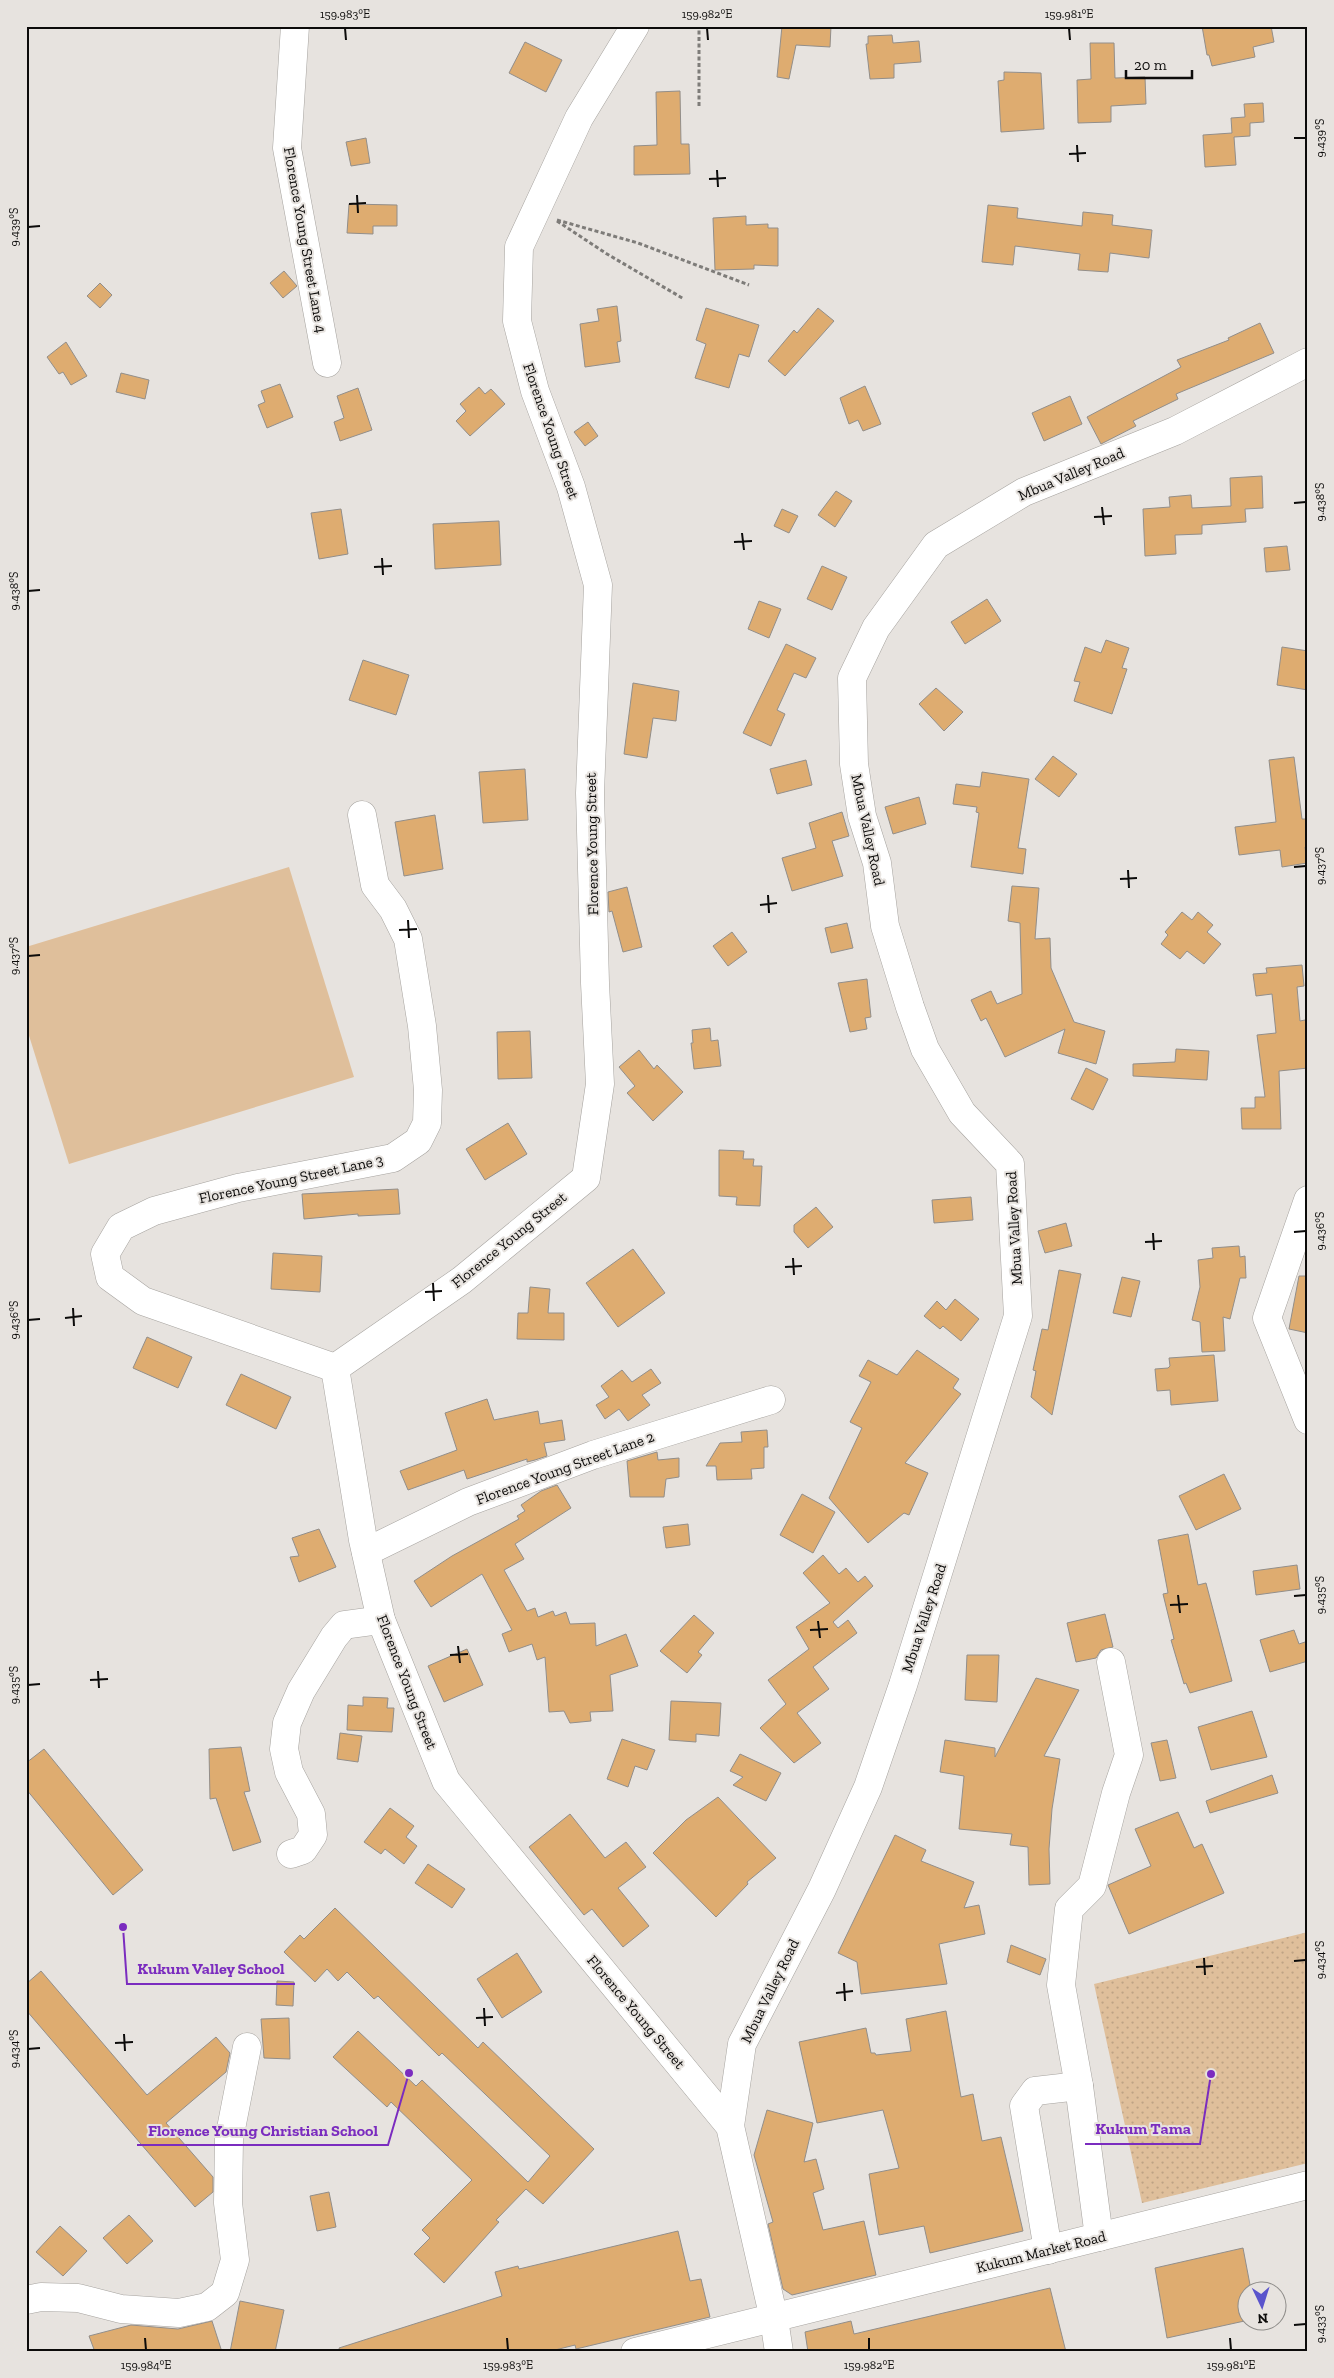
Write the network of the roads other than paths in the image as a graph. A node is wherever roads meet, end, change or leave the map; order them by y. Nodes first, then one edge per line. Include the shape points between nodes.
1 (295, 26) edge
2 (635, 26) edge
3 (1308, 362) edge
4 (327, 363) dead end
5 (362, 815) dead end
6 (1308, 1200) edge
7 (335, 1368) junction
8 (771, 1400) dead end
9 (1308, 1420) edge
10 (366, 1552) junction
11 (380, 1620) junction
12 (1112, 1662) dead end
13 (291, 1854) dead end
14 (247, 2047) dead end
15 (1079, 2086) junction
16 (730, 2126) junction
17 (1308, 2185) edge
18 (1099, 2237) junction
19 (1048, 2250) junction
20 (26, 2300) edge
21 (774, 2319) junction
22 (635, 2352) edge
23 (779, 2352) edge

1 - 4 street, Florence Young Street Lane 4 via 287,148
2 - 7 street, Florence Young Street via 579,118 519,247 517,321 535,391 571,487 598,585 590,792 600,1084 586,1178 462,1280
3 - 16 street, Mbua Valley Road via 1174,431 1024,492 936,545 876,628 852,678 854,764 862,816 877,863 885,926 925,1049 962,1114 1010,1164 1018,1316 868,1787 822,1889 742,2044
5 - 7 street, Florence Young Street Lane 3 via 375,885 408,939 428,1090 427,1123 418,1141 393,1158 238,1188 154,1211 122,1227 105,1254 110,1276 143,1301
6 - 9 street via 1267,1318
7 - 10 street, Florence Young Street
8 - 10 street, Florence Young Street Lane 2 via 593,1454 468,1502
10 - 11 street, Florence Young Street
11 - 13 street via 344,1625 301,1691 288,1723 284,1749 289,1772 311,1814 313,1835 303,1850
11 - 16 street, Florence Young Street via 446,1781
12 - 15 street via 1129,1755 1092,1886 1069,1909 1061,1985
14 - 20 street via 229,2138 228,2203 235,2260 225,2292 208,2307 179,2313 121,2309 78,2298
15 - 18 street
15 - 19 street via 1036,2091 1024,2106
16 - 21 street, Florence Young Street
17 - 18 street, Kukum Market Road
18 - 19 street, Kukum Market Road
19 - 21 street, Kukum Market Road
21 - 22 street, Kukum Market Road
21 - 23 street, Florence Young Street

